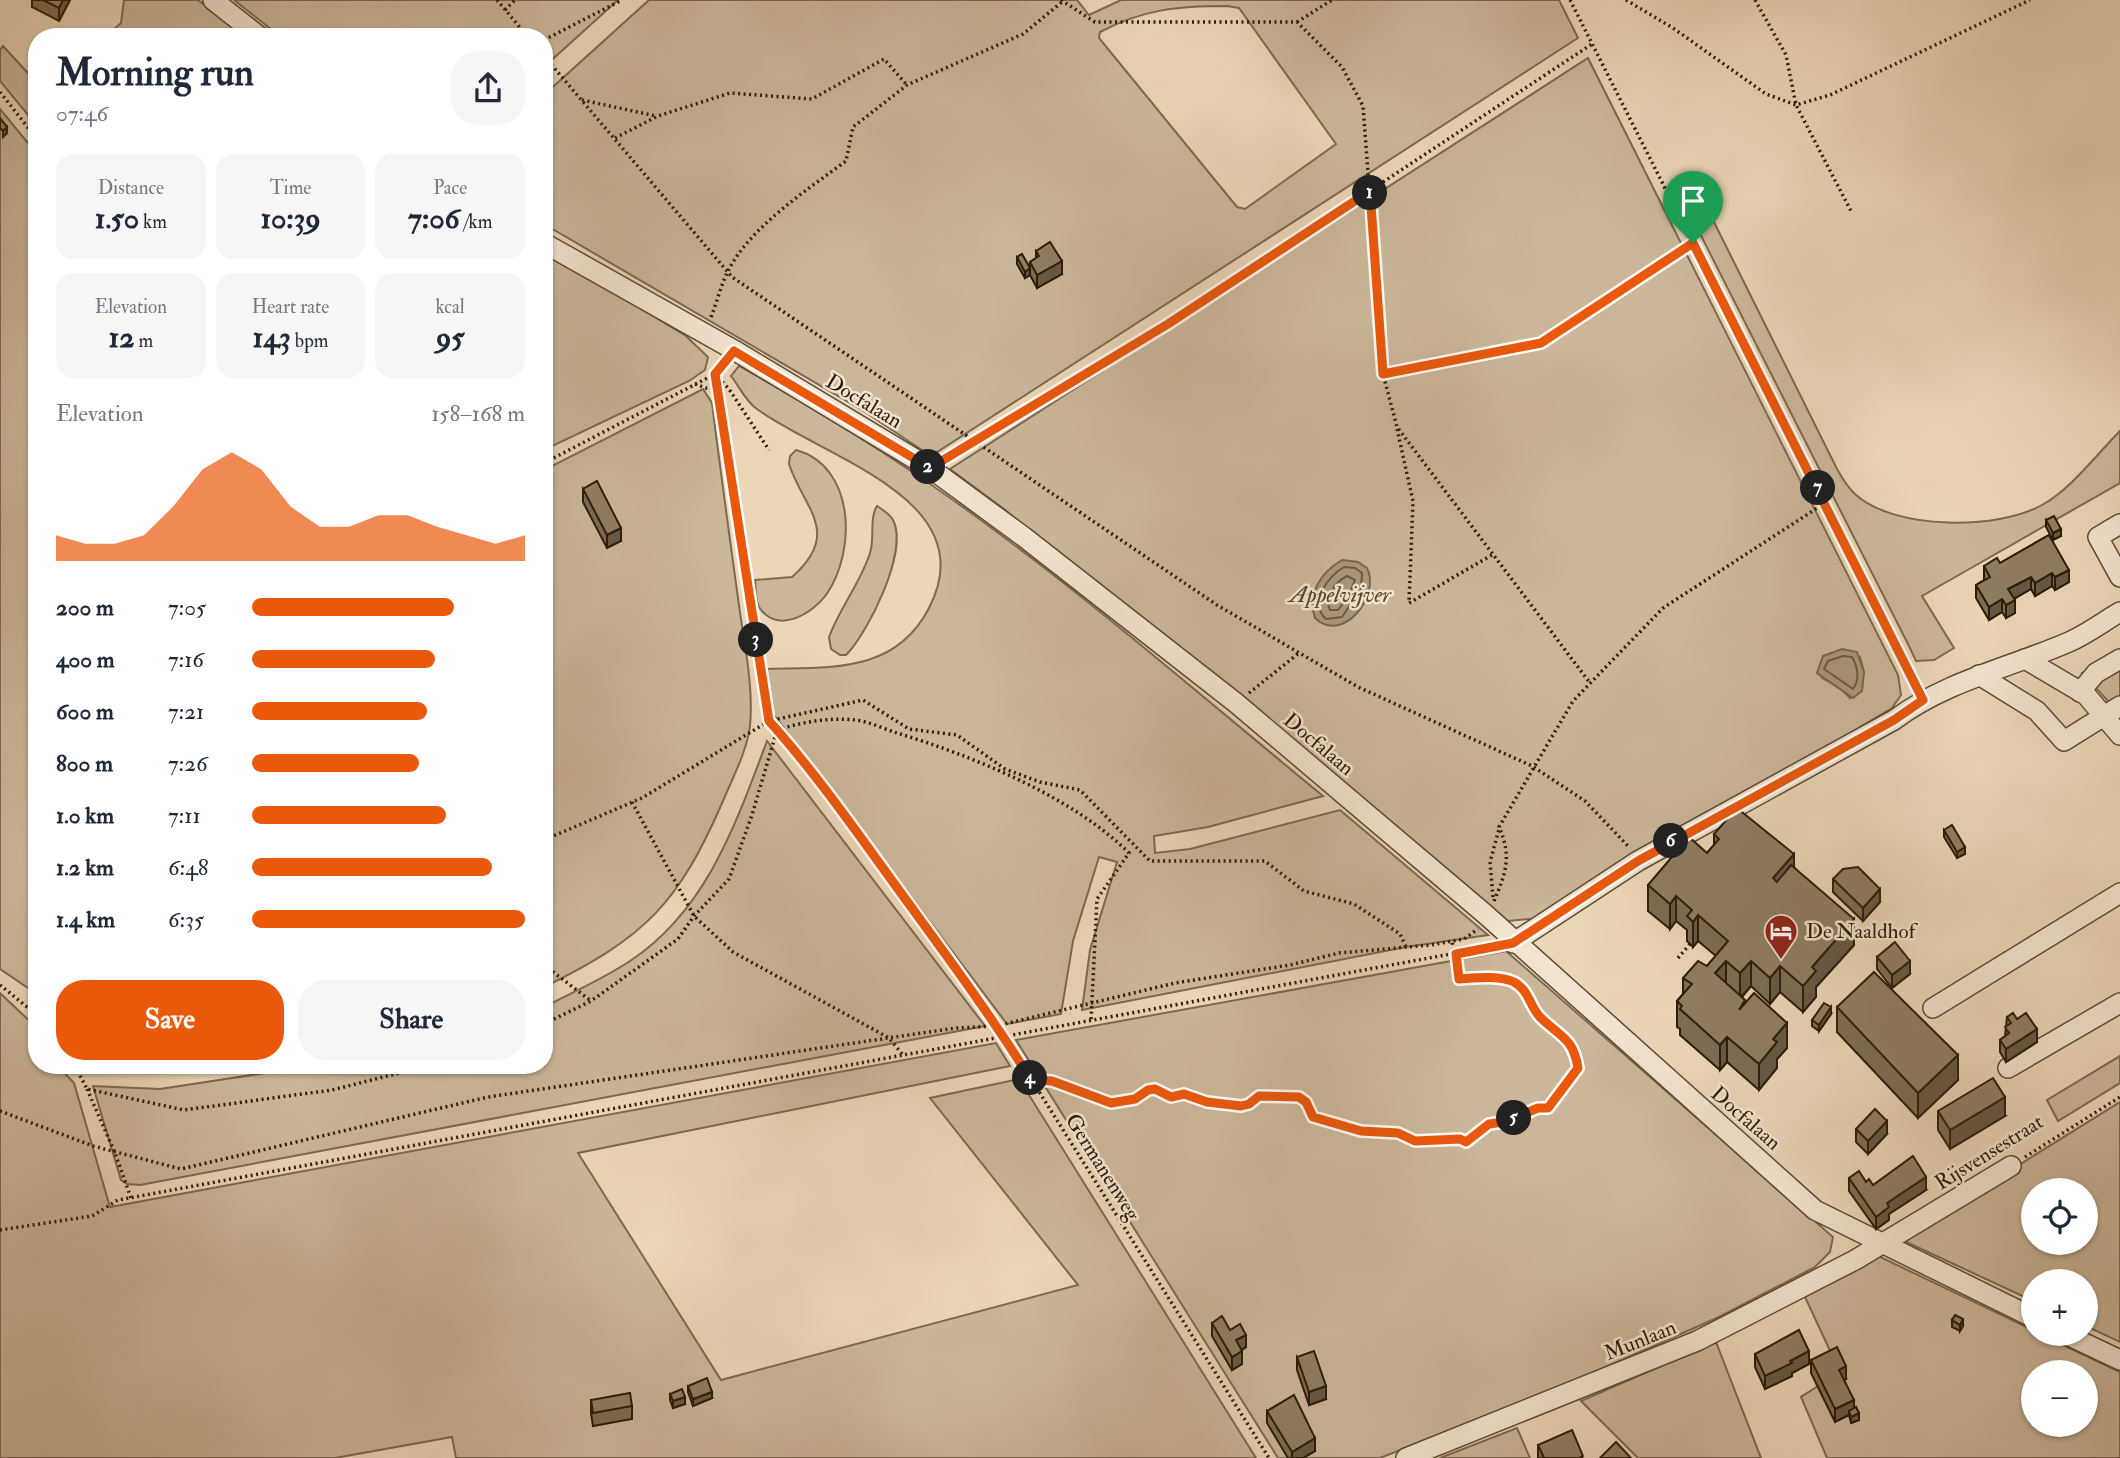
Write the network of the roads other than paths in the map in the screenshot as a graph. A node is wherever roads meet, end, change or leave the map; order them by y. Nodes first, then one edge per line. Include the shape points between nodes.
1 (213, 0) edge
2 (249, 28) edge
3 (553, 248) edge
4 (2120, 524) edge
5 (2120, 577) edge
6 (2120, 612) edge
7 (2025, 659) junction
8 (2120, 659) edge
9 (1979, 675) junction
10 (2080, 692) junction
11 (2112, 711) edge
12 (2120, 735) edge
13 (2120, 892) edge
14 (1513, 943) junction
15 (2120, 1003) edge
16 (1933, 1008) dead end
17 (2008, 1068) dead end
18 (2011, 1166) road end
19 (1882, 1244) junction
20 (2021, 1312) edge
21 (2090, 1346) edge
22 (2120, 1360) edge
23 (1406, 1458) edge

1 - 2 street
3 - 14 street, Docfalaan via 930,468 1236,703 1489,910
4 - 5 street via 2098,537
6 - 7 street via 2071,641
7 - 9 street
7 - 10 street
8 - 10 street via 2095,673
9 - 11 street via 2038,711 2064,741
9 - 14 street via 1923,700 1638,861
10 - 11 street
11 - 12 street
13 - 16 street
14 - 19 street, Docfalaan via 1815,1210
15 - 17 street
18 - 19 street, Rijsvensestraat
19 - 20 street, Docfalaan
19 - 23 street, Munlaan via 1697,1341
21 - 22 street

